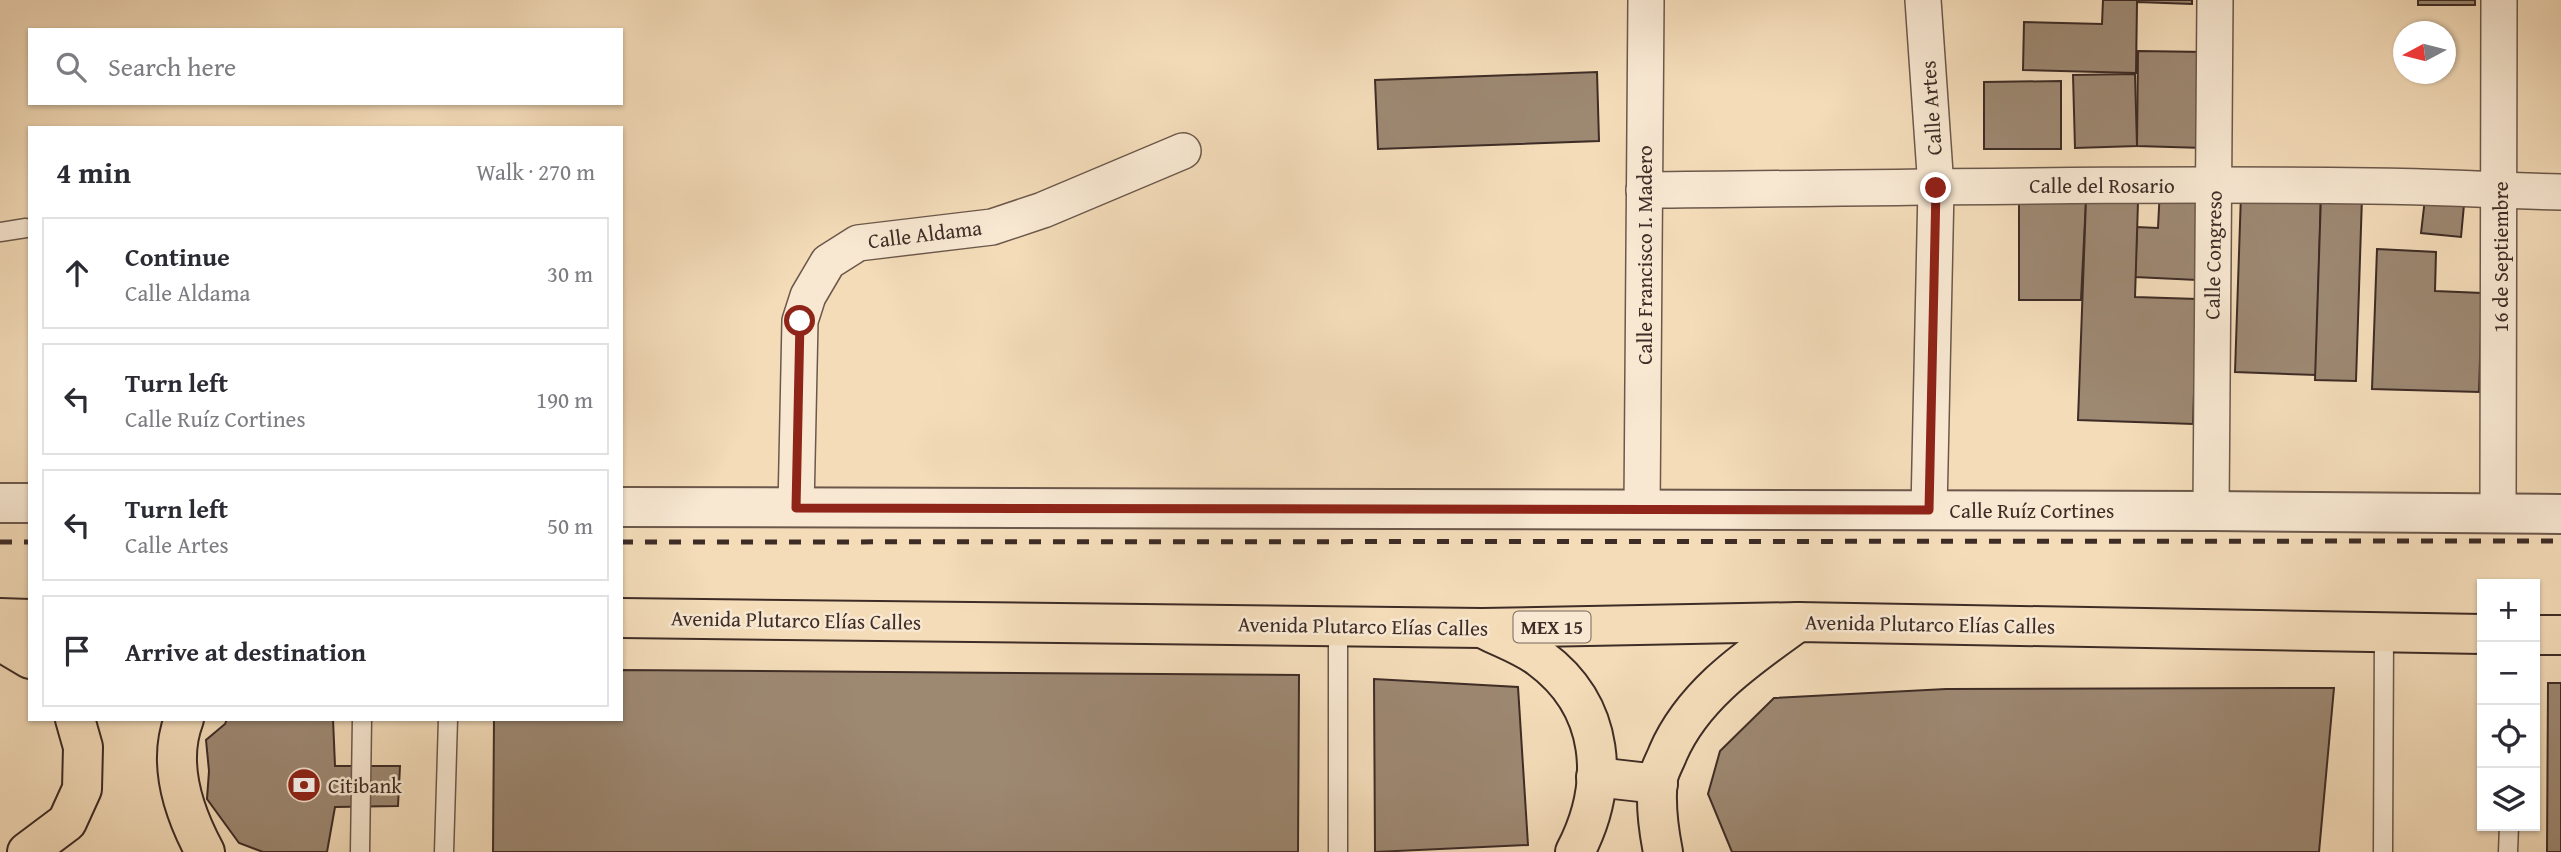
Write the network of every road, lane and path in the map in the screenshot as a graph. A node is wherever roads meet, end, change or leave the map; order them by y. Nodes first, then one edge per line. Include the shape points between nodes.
1 (1646, 0) edge
2 (1923, 0) edge
3 (2216, 0) edge
4 (2500, 0) edge
5 (1183, 151) dead end
6 (2214, 185) junction
7 (1936, 188) junction
8 (1644, 190) junction
9 (2501, 191) junction
10 (2561, 192) edge
11 (26, 228) dead end
12 (0, 232) edge
13 (0, 503) edge
14 (28, 503) edge
15 (623, 507) edge
16 (796, 508) junction
17 (1642, 509) junction
18 (1929, 510) junction
19 (2211, 511) junction
20 (2498, 514) junction
21 (2561, 514) edge
22 (0, 618) edge
23 (623, 618) edge
24 (28, 619) edge
25 (1798, 622) junction
26 (1338, 626) junction
27 (1482, 628) junction
28 (2384, 632) junction
29 (2477, 634) edge
30 (2540, 635) edge
31 (2561, 635) edge
32 (0, 641) edge
33 (28, 658) edge
34 (76, 721) edge
35 (183, 721) edge
36 (362, 721) edge
37 (448, 721) edge
38 (1596, 777) junction
39 (1658, 784) junction
40 (2509, 831) edge
41 (27, 852) edge
42 (205, 852) edge
43 (360, 852) edge
44 (444, 852) edge
45 (1338, 852) edge
46 (1575, 852) edge
47 (1663, 852) edge
48 (2384, 852) edge
49 (2508, 852) edge

1 - 8 street, Calle Francisco I. Madero
2 - 7 street, Calle Artes
3 - 6 street, Calle Congreso
4 - 9 street, 16 de Septiembre
5 - 16 street, Calle Aldama via 992,227 858,243 828,262 800,321
6 - 7 street, Calle del Rosario
6 - 9 street, Calle del Rosario
6 - 19 street, Calle Congreso
7 - 8 street, Calle del Rosario
7 - 18 street, Calle Artes
8 - 17 street, Calle Francisco I. Madero
9 - 10 street, Calle del Rosario
9 - 20 street, 16 de Septiembre
11 - 12 lane
13 - 14 street
15 - 16 street, Calle Ruíz Cortines
16 - 17 street, Calle Ruíz Cortines
17 - 18 street, Calle Ruíz Cortines
18 - 19 street, Calle Ruíz Cortines
19 - 20 street, Calle Ruíz Cortines
20 - 21 street, Calle Ruíz Cortines
22 - 24 highway
23 - 26 highway, Avenida Plutarco Elías Calles / MEX 15
25 - 27 highway, Avenida Plutarco Elías Calles / MEX 15
25 - 28 highway, Avenida Plutarco Elías Calles / MEX 15
25 - 39 highway via 1749,657 1678,729
26 - 27 highway, Avenida Plutarco Elías Calles / MEX 15
26 - 45 lane
27 - 38 highway via 1538,656 1564,678 1585,707 1598,752
28 - 29 highway, Avenida Plutarco Elías Calles / MEX 15
28 - 48 lane
30 - 31 highway
32 - 33 highway
34 - 41 highway via 83,747 82,789 67,822
35 - 42 highway via 178,734 178,772 185,811
36 - 43 lane
37 - 44 lane
38 - 39 highway
38 - 46 highway via 1586,832
39 - 47 highway
40 - 49 lane

